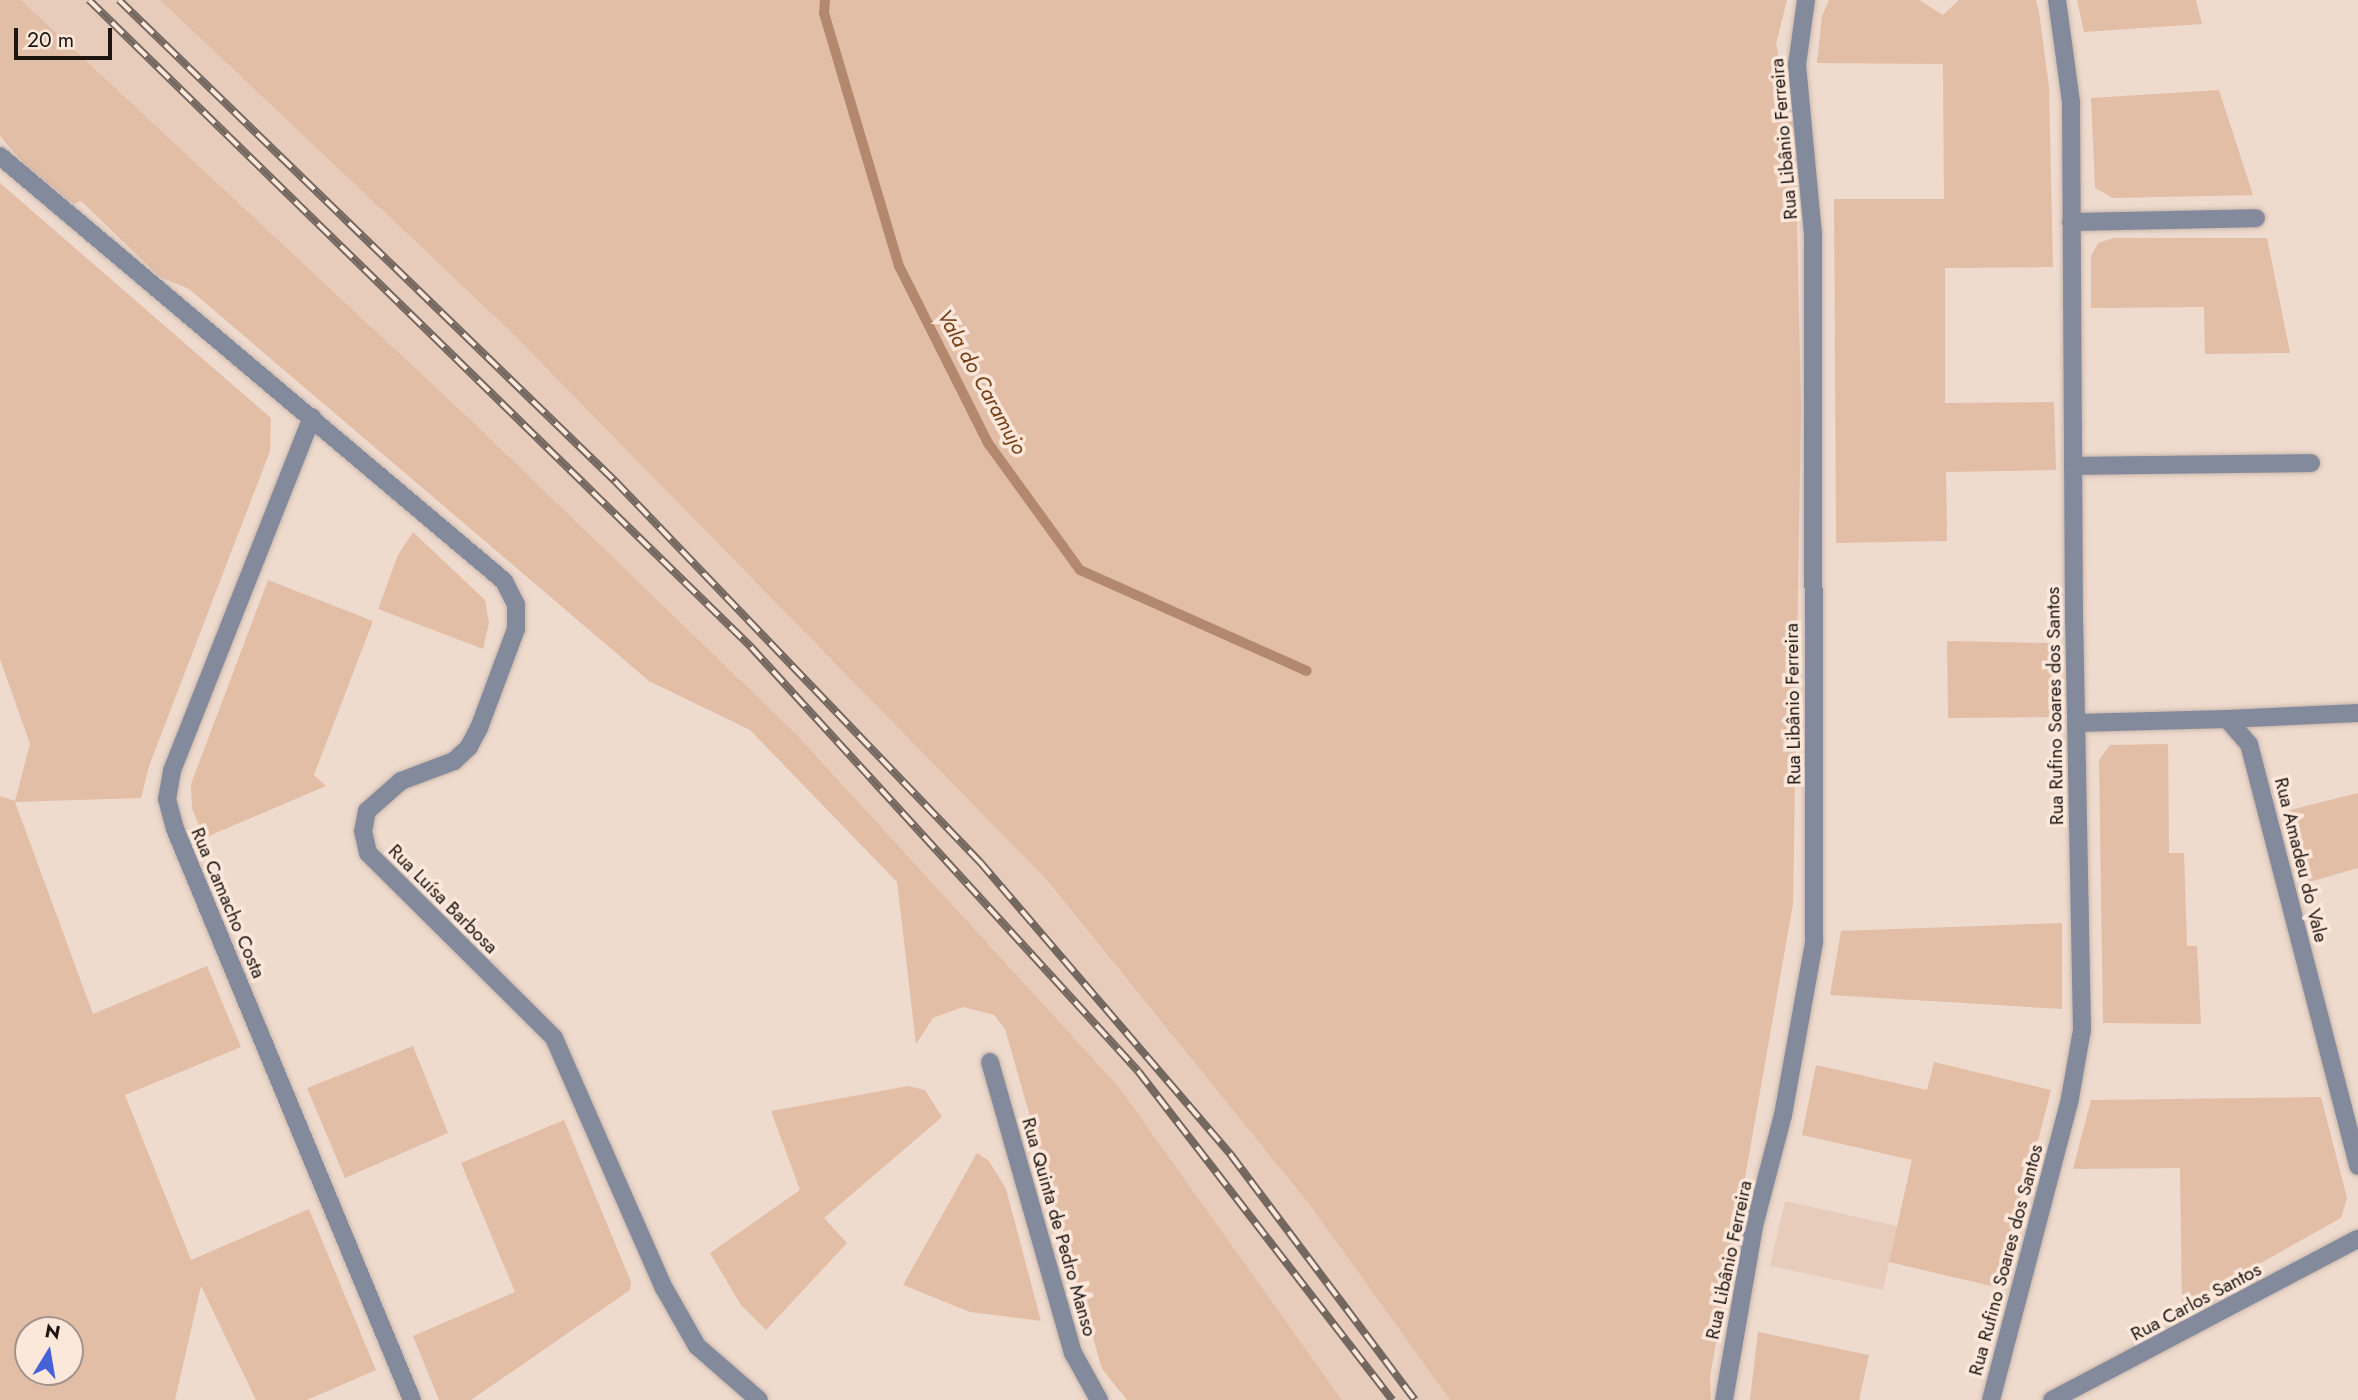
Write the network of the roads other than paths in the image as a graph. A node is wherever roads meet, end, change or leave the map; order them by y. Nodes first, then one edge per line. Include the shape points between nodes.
1 (1806, 0) edge
2 (2057, 0) edge
3 (0, 156) edge
4 (2256, 218) dead end
5 (2071, 222) junction
6 (312, 417) junction
7 (2311, 463) dead end
8 (2073, 466) junction
9 (2358, 713) edge
10 (2227, 719) junction
11 (2077, 723) junction
12 (990, 1062) dead end
13 (2358, 1166) edge
14 (2358, 1239) edge
15 (412, 1400) edge
16 (758, 1400) edge
17 (1098, 1400) edge
18 (1724, 1400) edge
19 (1991, 1400) edge
20 (2052, 1400) edge

1 - 18 street, Rua Libânio Ferreira via 1797,65 1812,206 1814,942 1783,1115 1752,1237
2 - 5 street, Rua Rufino Soares dos Santos via 2071,102
3 - 6 street, Rua Luísa Barbosa
4 - 5 street
5 - 8 street, Rua Rufino Soares dos Santos
6 - 15 street, Rua Camacho Costa via 172,771 167,799 175,829
6 - 16 street, Rua Luísa Barbosa via 474,552 504,581 516,605 511,651 469,747 454,761 401,781 381,795 368,811 363,831 368,853 554,1038 670,1299 697,1346
7 - 8 street
8 - 11 street, Rua Rufino Soares dos Santos
9 - 10 street
10 - 11 street
10 - 13 street, Rua Amadeu do Vale via 2249,744
11 - 19 street, Rua Rufino Soares dos Santos via 2082,1030 2070,1098
12 - 17 street, Rua Quinta de Pedro Manso via 1073,1353
14 - 20 street, Rua Carlos Santos

